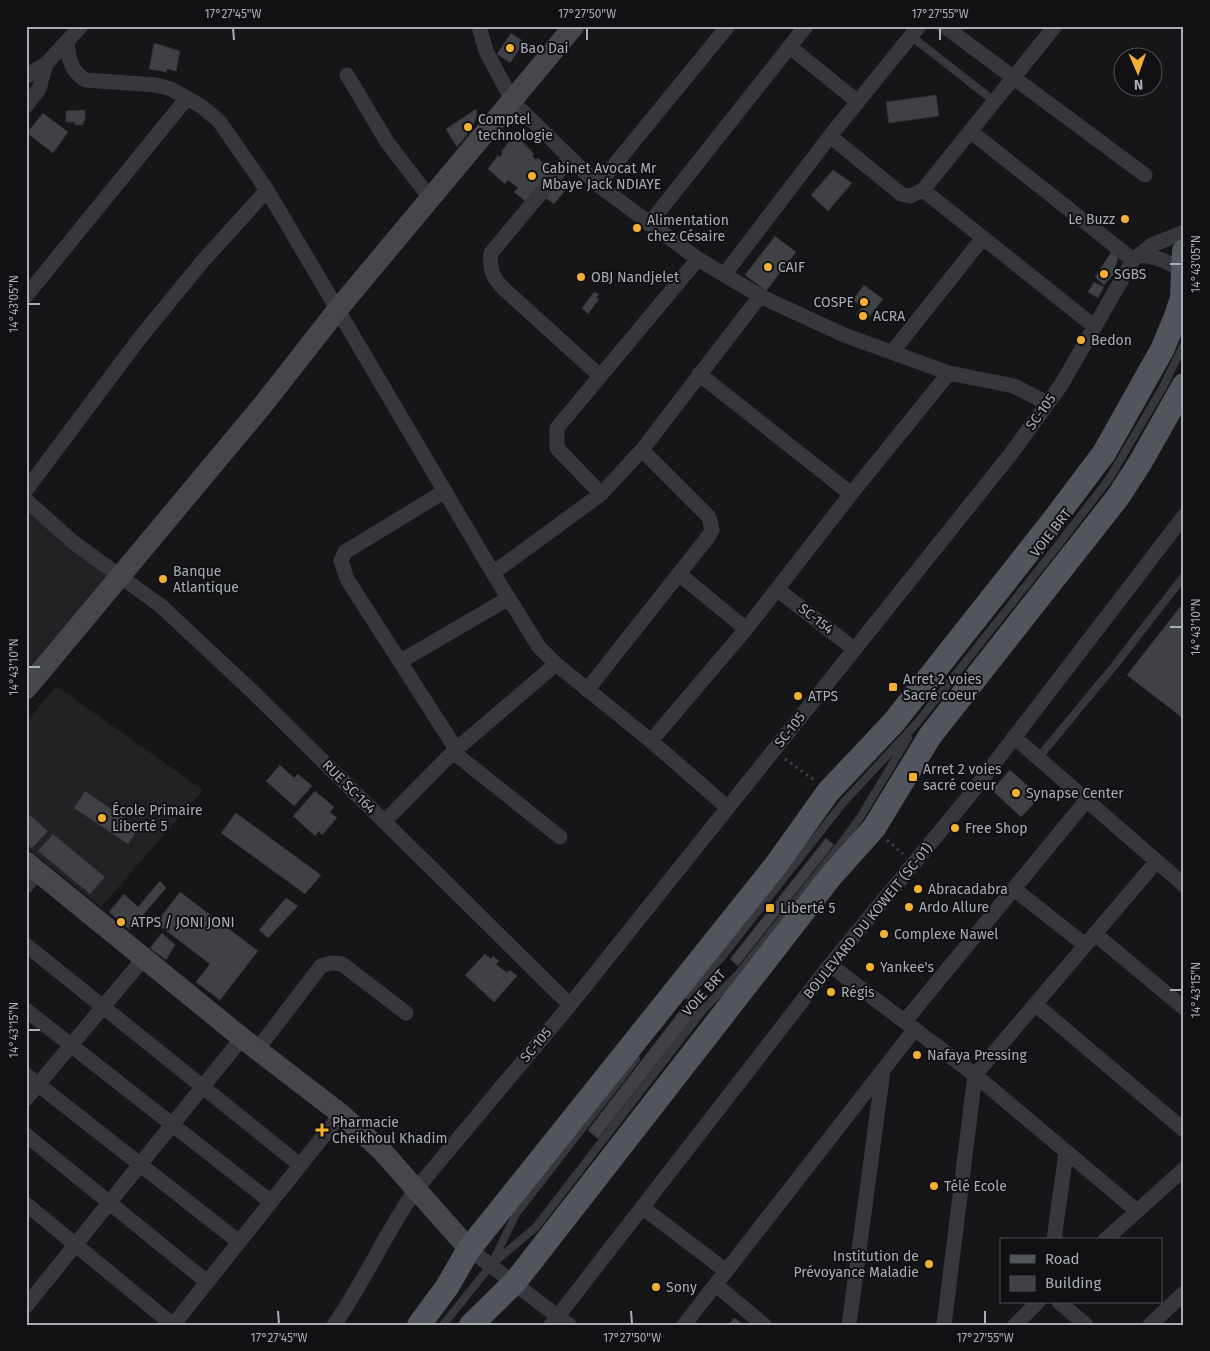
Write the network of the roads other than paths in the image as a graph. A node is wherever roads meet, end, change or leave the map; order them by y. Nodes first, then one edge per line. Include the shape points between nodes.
1 (81, 26) edge
2 (479, 26) edge
3 (574, 26) edge
4 (728, 26) edge
5 (806, 26) edge
6 (944, 26) edge
7 (1055, 26) edge
8 (915, 31) edge
9 (67, 43) junction
10 (790, 47) junction
11 (46, 64) junction
12 (347, 75) dead end
13 (26, 76) edge
14 (1013, 78) junction
15 (187, 98) junction
16 (994, 101) junction
17 (513, 102) junction
18 (858, 102) junction
19 (26, 106) edge
20 (970, 131) junction
21 (830, 136) junction
22 (570, 158) junction
23 (1144, 175) dead end
24 (598, 185) junction
25 (267, 190) junction
26 (923, 190) junction
27 (430, 198) junction
28 (649, 224) junction
29 (1184, 232) edge
30 (982, 239) junction
31 (1184, 252) edge
32 (1136, 258) junction
33 (698, 259) junction
34 (724, 275) junction
35 (1183, 275) edge
36 (26, 296) edge
37 (760, 296) junction
38 (338, 309) junction
39 (1095, 327) junction
40 (1184, 344) edge
41 (893, 351) junction
42 (949, 373) junction
43 (699, 374) junction
44 (599, 375) junction
45 (1184, 385) edge
46 (1047, 403) junction
47 (642, 450) junction
48 (26, 490) edge
49 (445, 491) junction
50 (601, 494) junction
51 (851, 494) junction
52 (26, 500) edge
53 (1184, 516) edge
54 (493, 573) junction
55 (679, 574) junction
56 (121, 576) junction
57 (1184, 576) edge
58 (778, 590) junction
59 (509, 598) junction
60 (746, 629) junction
61 (854, 649) junction
62 (401, 661) junction
63 (556, 664) junction
64 (26, 689) edge
65 (587, 690) junction
66 (917, 723) junction
67 (1014, 737) junction
68 (651, 741) junction
69 (455, 750) junction
70 (1038, 758) junction
71 (1086, 801) junction
72 (727, 807) junction
73 (384, 822) junction
74 (560, 838) dead end
75 (1156, 862) junction
76 (30, 873) edge
77 (1184, 885) edge
78 (1014, 889) junction
79 (1090, 939) junction
80 (26, 946) edge
81 (144, 958) junction
82 (830, 965) junction
83 (680, 1003) dead end
84 (1035, 1004) junction
85 (570, 1005) junction
86 (103, 1007) junction
87 (1184, 1008) edge
88 (26, 1010) edge
89 (406, 1013) dead end
90 (910, 1025) junction
91 (250, 1044) junction
92 (70, 1046) junction
93 (644, 1048) dead end
94 (883, 1070) junction
95 (26, 1075) edge
96 (975, 1075) junction
97 (38, 1085) junction
98 (203, 1087) junction
99 (26, 1099) edge
100 (341, 1114) junction
101 (172, 1125) junction
102 (1184, 1130) edge
103 (26, 1135) edge
104 (1066, 1152) junction
105 (141, 1164) junction
106 (300, 1165) junction
107 (1184, 1169) edge
108 (417, 1188) junction
109 (271, 1202) junction
110 (110, 1203) junction
111 (26, 1204) edge
112 (642, 1207) junction
113 (1137, 1212) junction
114 (1054, 1238) edge
115 (1108, 1238) edge
116 (239, 1242) junction
117 (76, 1244) junction
118 (469, 1249) junction
119 (491, 1265) junction
120 (726, 1271) junction
121 (207, 1282) junction
122 (515, 1282) junction
123 (716, 1285) junction
124 (1184, 1294) edge
125 (1036, 1304) edge
126 (1061, 1304) edge
127 (26, 1306) edge
128 (559, 1322) edge
129 (173, 1325) edge
130 (334, 1325) edge
131 (419, 1325) edge
132 (443, 1325) edge
133 (471, 1325) edge
134 (684, 1325) edge
135 (764, 1325) edge
136 (849, 1325) edge
137 (944, 1325) edge
138 (1015, 1325) edge
139 (1086, 1325) edge
140 (1150, 1325) edge

1 - 9 street
2 - 17 street via 486,51
3 - 17 street
4 - 24 street
5 - 10 street
6 - 14 street
7 - 14 street
8 - 16 lane
8 - 18 street
9 - 11 street
9 - 15 street via 70,65 85,80 156,85
10 - 18 street
10 - 28 street
11 - 13 street
11 - 19 street via 42,82
12 - 27 street via 387,142
14 - 16 street
14 - 23 street
15 - 25 street via 210,112 219,122
15 - 36 street
16 - 20 street
17 - 22 street
17 - 27 street
18 - 21 street
20 - 26 street
20 - 32 street
21 - 26 street via 901,194 910,196
21 - 34 street
22 - 24 street
22 - 44 street via 491,253 491,271 504,289
24 - 28 street
25 - 38 street
25 - 48 street via 138,339
26 - 30 street
27 - 38 street
28 - 33 street
29 - 32 street, SC-105 via 1152,245
30 - 39 street
30 - 41 street
31 - 35 main road
32 - 35 street via 1157,256
32 - 39 street, SC-105
33 - 34 street
33 - 44 street
34 - 37 street
35 - 118 main road via 1182,298 1162,350 1104,453 894,722 828,792 776,865
37 - 41 street via 844,335
37 - 43 street
38 - 49 street
38 - 56 street
39 - 46 street, SC-105
40 - 66 lane, VOIE BRT via 1109,479
41 - 42 street
42 - 46 street via 1014,386
42 - 51 street
43 - 47 street
43 - 51 street
44 - 50 street via 562,420 556,438 558,448
45 - 122 main road via 1118,497 930,736 874,828 831,876
46 - 61 street, SC-105 via 1010,455
47 - 50 street
47 - 55 street via 712,522 708,538
49 - 54 street
49 - 62 street via 345,552 341,560 347,579
50 - 54 street
51 - 58 street
52 - 56 street, RUE SC-164 via 104,567
53 - 67 street, BOULEVARD DU KOWEIT (SC-01)
54 - 59 street
55 - 60 street
55 - 65 street
56 - 64 street
56 - 73 street, RUE SC-164 via 161,606 253,692
57 - 70 lane
58 - 60 street
58 - 61 street, SC-154
59 - 62 street
59 - 63 street via 534,640
60 - 68 street
61 - 72 street, SC-105
62 - 69 street
63 - 65 street
63 - 69 street
65 - 68 street
66 - 83 lane, VOIE BRT via 843,803 721,958
66 - 119 lane, VOIE BRT via 861,816 837,849 739,973 703,1010 536,1227
67 - 70 street
67 - 82 street, BOULEVARD DU KOWEIT (SC-01) via 915,864
68 - 72 street
69 - 73 street
69 - 74 street
70 - 71 street
71 - 75 street
71 - 78 street
72 - 85 street, SC-105
73 - 85 street, RUE SC-164
75 - 77 street
75 - 79 street
76 - 81 street
78 - 79 street
78 - 90 street
79 - 84 street
79 - 87 street
80 - 86 street
81 - 86 street
81 - 91 street
82 - 90 street
82 - 112 street, BOULEVARD DU KOWEIT (SC-01)
84 - 96 street
84 - 102 street
85 - 108 street, SC-105
86 - 92 street
86 - 98 street
88 - 92 street
89 - 91 street via 342,964 331,963 321,966
90 - 94 street
90 - 96 street
91 - 98 street
91 - 100 street
92 - 97 street
92 - 101 street
93 - 119 lane, VOIE BRT via 516,1214
94 - 120 street
94 - 136 street
95 - 97 street
96 - 104 street
96 - 137 street
97 - 99 street
97 - 105 street
98 - 101 street
98 - 106 street
100 - 106 street
100 - 108 street
101 - 105 street
101 - 109 street
103 - 110 street
104 - 113 street
104 - 114 street
105 - 110 street
105 - 116 street
106 - 109 street
107 - 113 street
108 - 118 street
108 - 130 street, SC-105 via 398,1214 372,1266
109 - 116 street
110 - 117 street
110 - 121 street
111 - 117 street
112 - 120 street
112 - 128 street, BOULEVARD DU KOWEIT (SC-01)
113 - 115 street
116 - 121 street
117 - 127 street
117 - 129 street
118 - 119 street
118 - 131 main road via 447,1287
119 - 122 street
119 - 132 lane, VOIE BRT
120 - 123 street
121 - 129 street
122 - 128 street
122 - 133 main road
123 - 134 street
123 - 135 street
124 - 140 street
125 - 138 street
126 - 139 street

